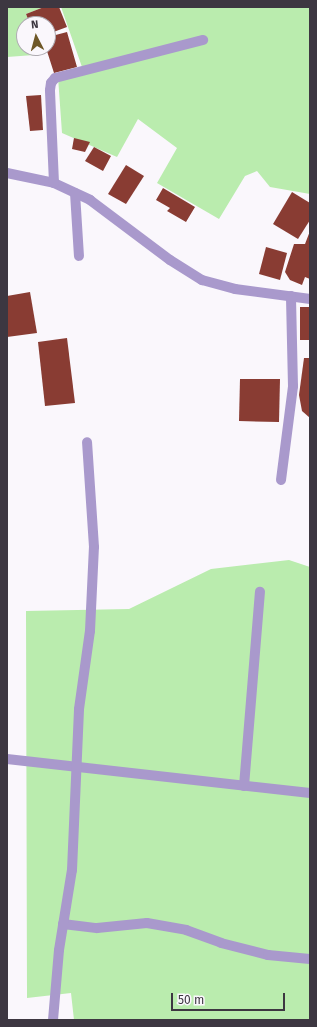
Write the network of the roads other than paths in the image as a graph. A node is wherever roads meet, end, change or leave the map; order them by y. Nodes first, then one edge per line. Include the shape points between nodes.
1 (203, 40) dead end
2 (7, 173) edge
3 (54, 183) junction
4 (75, 193) junction
5 (80, 256) dead end
6 (291, 296) junction
7 (310, 299) edge
8 (87, 442) dead end
9 (281, 480) dead end
10 (260, 592) dead end
11 (7, 759) edge
12 (75, 768) junction
13 (244, 786) junction
14 (310, 793) edge
15 (63, 924) junction
16 (310, 959) edge
17 (53, 1020) edge

1 - 3 street via 55,78 50,90
2 - 3 street
3 - 4 street
4 - 5 street
4 - 6 street via 90,200 170,260 202,280 235,288
6 - 7 street
6 - 9 street via 293,386
8 - 12 street via 94,547 90,631 79,709
10 - 13 street
11 - 12 street
12 - 13 street
12 - 15 street via 72,870
13 - 14 street
15 - 16 street via 98,928 147,924 186,930 221,943 268,955
15 - 17 street

